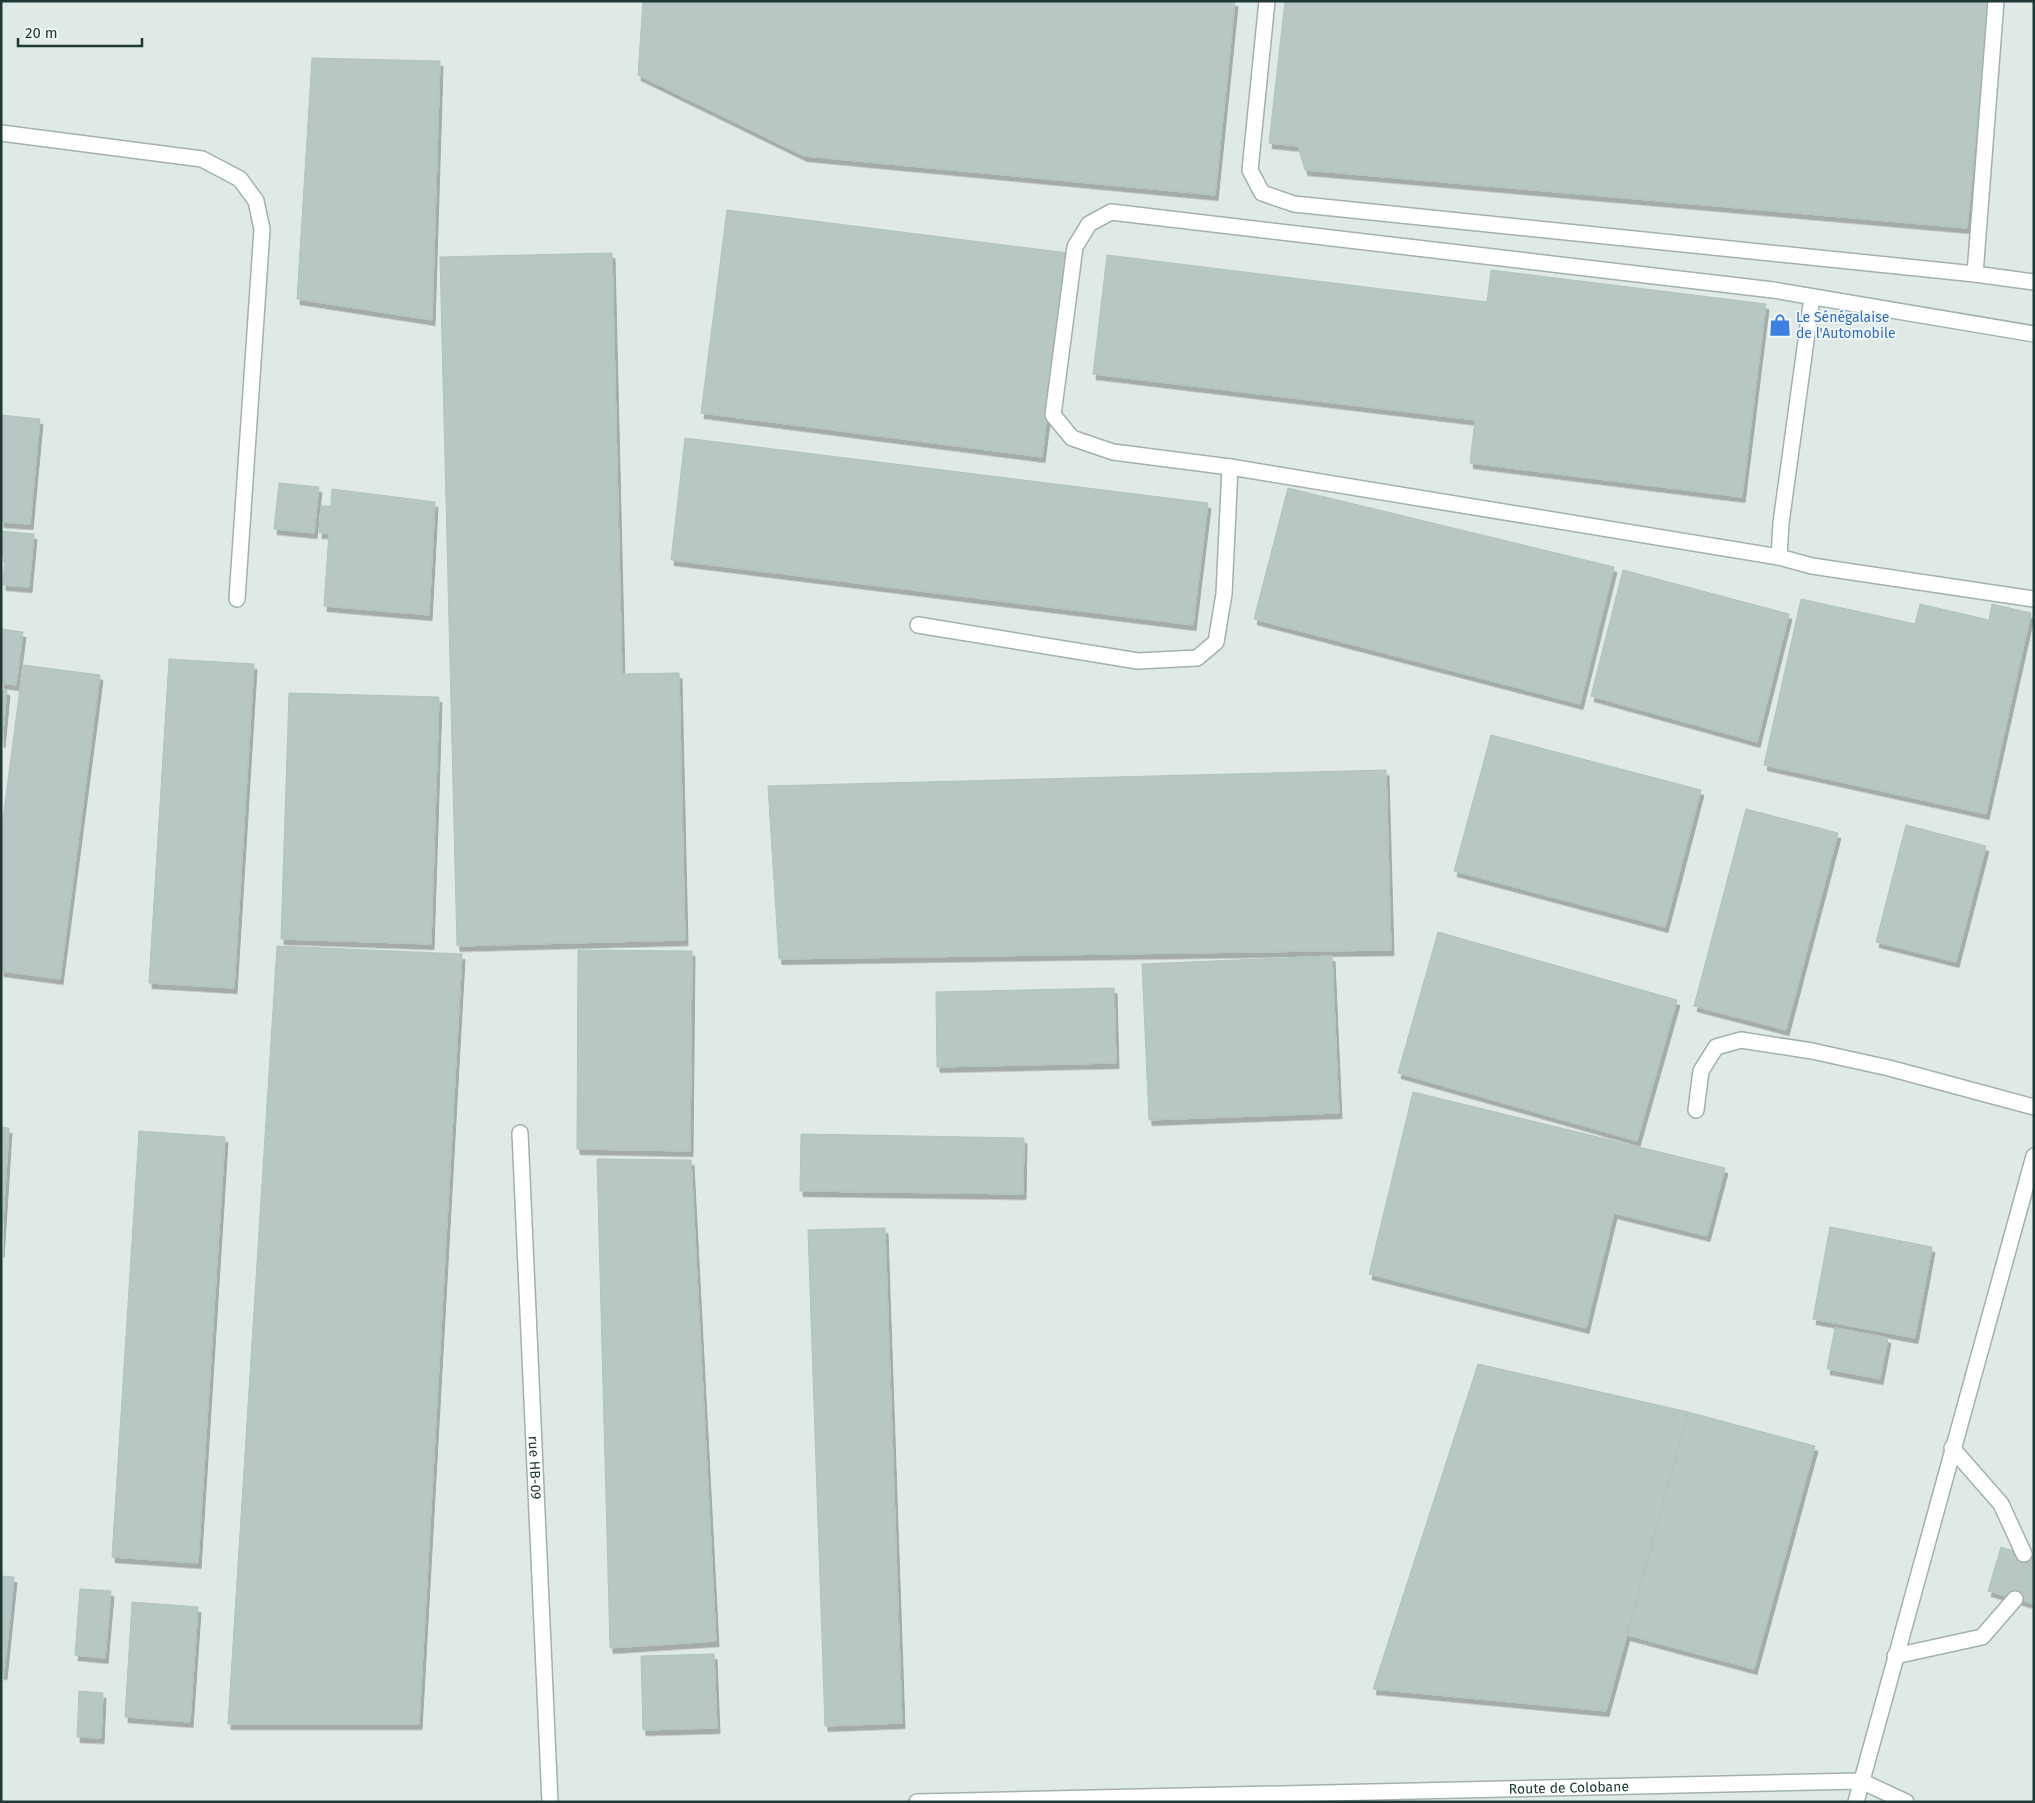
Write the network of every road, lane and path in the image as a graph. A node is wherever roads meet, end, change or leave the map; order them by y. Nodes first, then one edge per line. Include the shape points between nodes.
1 (1267, 1) edge
2 (1996, 1) edge
3 (1, 133) edge
4 (1974, 274) junction
5 (2034, 282) edge
6 (1812, 297) junction
7 (2034, 334) edge
8 (1230, 467) junction
9 (1779, 557) junction
10 (237, 599) dead end
11 (2034, 599) edge
12 (918, 625) dead end
13 (2034, 1107) edge
14 (1696, 1110) dead end
15 (520, 1133) dead end
16 (2034, 1156) edge
17 (1952, 1448) junction
18 (2024, 1554) dead end
19 (2015, 1599) dead end
20 (1895, 1656) junction
21 (1861, 1782) junction
22 (550, 1802) edge
23 (917, 1802) edge
24 (1856, 1802) edge
25 (1906, 1802) edge

1 - 4 street via 1250,170 1262,193 1294,204
2 - 4 street
3 - 10 street via 202,159 240,179 256,201 262,229
4 - 5 street
6 - 7 street
6 - 8 street via 1111,212 1089,224 1075,247 1053,414 1072,438 1113,452
6 - 9 street
8 - 9 street
8 - 12 street via 1224,594 1216,642 1197,658 1138,660
9 - 11 street via 1812,566
13 - 14 street via 1889,1068 1741,1040 1716,1048 1701,1071
15 - 22 street, rue HB-09
16 - 17 street
17 - 18 street via 2001,1504
17 - 20 street
19 - 20 street via 1982,1637
20 - 21 street
21 - 23 street, Route de Colobane
21 - 24 street
21 - 25 street

